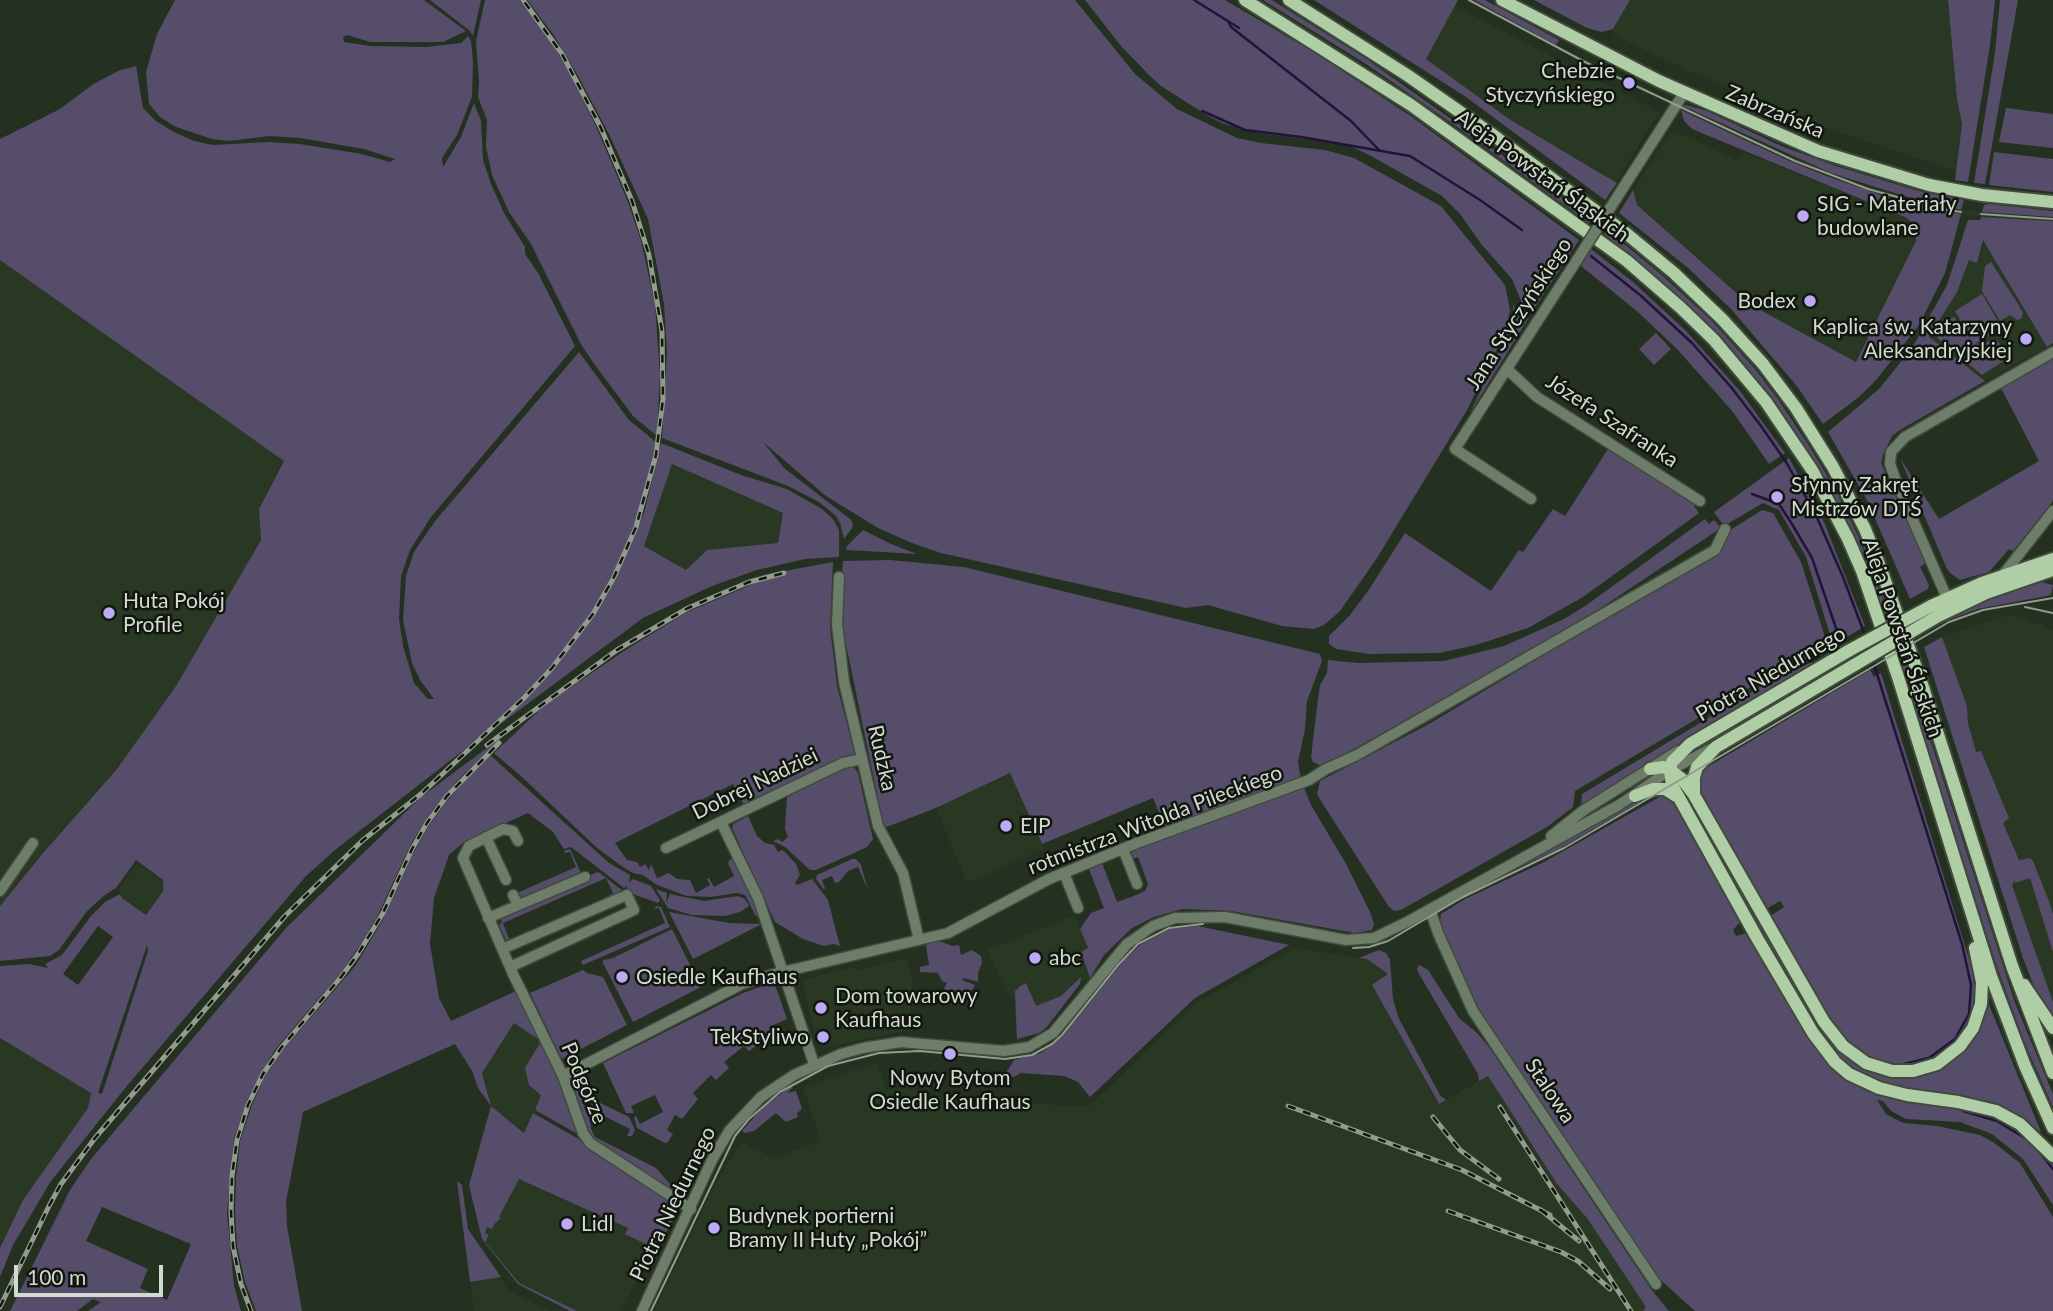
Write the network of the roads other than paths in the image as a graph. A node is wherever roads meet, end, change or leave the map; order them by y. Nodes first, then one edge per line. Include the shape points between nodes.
1 (1245, 0) edge
2 (1289, 0) edge
3 (1502, 0) edge
4 (1684, 93) junction
5 (2053, 202) edge
6 (2053, 352) edge
7 (1507, 369) junction
8 (1531, 499) dead end
9 (1700, 501) dead end
10 (2053, 511) edge
11 (1725, 529) dead end
12 (2053, 559) edge
13 (2053, 570) edge
14 (2002, 576) junction
15 (839, 577) dead end
16 (1949, 603) junction
17 (1934, 611) junction
18 (1690, 744) junction
19 (1716, 747) junction
20 (862, 759) junction
21 (1650, 769) junction
22 (1670, 770) junction
23 (1694, 795) junction
24 (1635, 796) junction
25 (1681, 802) junction
26 (720, 822) junction
27 (486, 837) junction
28 (519, 841) dead end
29 (33, 843) dead end
30 (666, 848) dead end
31 (1123, 849) junction
32 (1525, 855) junction
33 (1064, 873) junction
34 (585, 877) dead end
35 (506, 880) dead end
36 (1137, 884) dead end
37 (0, 891) edge
38 (513, 895) dead end
39 (1965, 896) junction
40 (518, 905) junction
41 (1077, 908) dead end
42 (1430, 909) junction
43 (488, 918) junction
44 (919, 940) junction
45 (502, 949) junction
46 (2012, 966) junction
47 (510, 967) junction
48 (784, 971) junction
49 (2053, 1028) edge
50 (814, 1064) junction
51 (2053, 1073) edge
52 (563, 1076) junction
53 (2053, 1128) edge
54 (2053, 1156) edge
55 (691, 1209) junction
56 (1656, 1284) dead end
57 (642, 1311) edge

1 - 39 main road, Aleja Powstań Śląskich via 1411,105 1627,261 1698,324 1759,392 1812,470 1861,570
2 - 46 main road, Aleja Powstań Śląskich via 1483,127 1627,234 1722,319 1796,408 1833,467 1882,572
3 - 4 main road, Zabrzańska
4 - 5 main road, Zabrzańska via 1818,151 1891,175 1969,193
4 - 7 street, Jana Styczyńskiego, bridge
6 - 16 street via 1905,437 1891,452 1896,481
7 - 8 street, Jana Styczyńskiego via 1455,449
7 - 9 street, Józefa Szafranka via 1537,397
10 - 14 street
11 - 31 street, rotmistrza Witolda Pileckiego via 1715,550 1357,755 1308,780
12 - 14 main road, Piotra Niedurnego
13 - 16 main road, Piotra Niedurnego
14 - 16 main road, Piotra Niedurnego
15 - 20 street, Rudzka via 836,624
16 - 17 main road, Piotra Niedurnego
17 - 18 main road, Piotra Niedurnego, bridge via 1850,650
17 - 19 main road, Piotra Niedurnego, bridge via 1856,664
18 - 21 street, Piotra Niedurnego
18 - 22 main road
19 - 22 street, Piotra Niedurnego
19 - 23 main road via 1697,767
20 - 26 street, Dobrej Nadziei via 844,763
20 - 44 street, Rudzka via 878,826 903,873
21 - 22 main road
21 - 32 street, Piotra Niedurnego via 1584,810
22 - 23 main road
22 - 24 street, Piotra Niedurnego
22 - 25 main road via 1671,786
23 - 39 main road via 1830,1030 1850,1053 1878,1068 1902,1072 1926,1068 1953,1053 1973,1028 1982,1004 1982,982
24 - 25 main road via 1665,789
24 - 32 street, Piotra Niedurnego
25 - 54 main road via 1813,1033 1835,1062 1879,1088 1996,1111 2020,1124
26 - 30 street, Dobrej Nadziei
26 - 48 street via 756,893
27 - 28 street via 510,829
27 - 35 street
27 - 43 street, Podgórze via 469,846 463,858
29 - 37 street
31 - 33 street, rotmistrza Witolda Pileckiego
31 - 36 street
32 - 42 street, Piotra Niedurnego
33 - 41 street
33 - 44 street, rotmistrza Witolda Pileckiego via 952,931
34 - 40 street
38 - 40 street
39 - 53 main road, Aleja Powstań Śląskich via 2015,1040
40 - 43 street
42 - 50 street, Piotra Niedurnego via 1384,934 1356,940 1225,917 1175,918 1126,944 1053,1033 1029,1048 1004,1051 901,1042
42 - 56 street, Stalowa via 1473,1011
43 - 45 street, Podgórze
44 - 48 street, rotmistrza Witolda Pileckiego
45 - 47 street, Podgórze
45 - 47 street via 627,895 634,910
46 - 49 main road
46 - 51 main road, Aleja Powstań Śląskich
47 - 52 street, Podgórze
48 - 50 street
48 - 52 street, rotmistrza Witolda Pileckiego via 732,988
50 - 55 street, Piotra Niedurnego via 774,1087 739,1119 712,1160
52 - 55 street, Podgórze via 590,1143
55 - 57 street, Piotra Niedurnego

